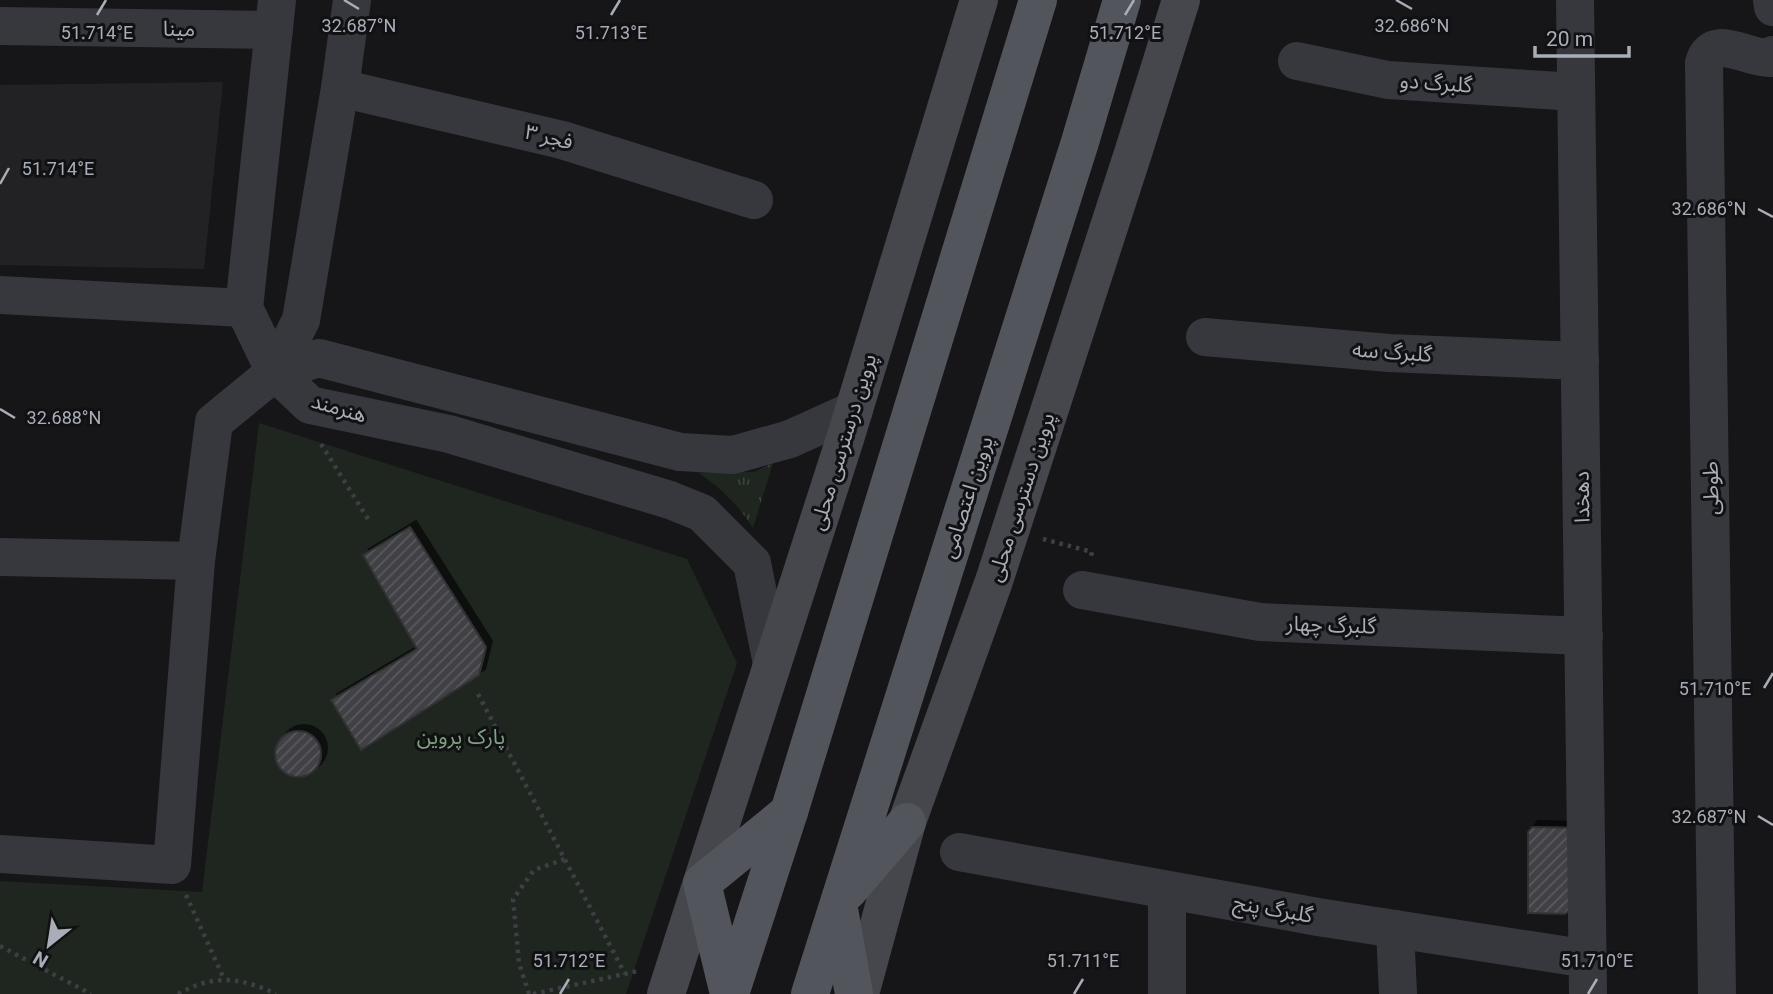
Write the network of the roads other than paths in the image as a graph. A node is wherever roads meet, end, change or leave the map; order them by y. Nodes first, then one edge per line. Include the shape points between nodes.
1 (352, 0) edge
2 (979, 0) edge
3 (1038, 0) edge
4 (1122, 0) edge
5 (1181, 0) edge
6 (1575, 0) edge
7 (1773, 0) edge
8 (1773, 8) edge
9 (275, 15) edge
10 (0, 26) edge
11 (1773, 55) edge
12 (1297, 61) dead end
13 (340, 88) junction
14 (1576, 92) junction
15 (754, 200) dead end
16 (0, 295) edge
17 (244, 308) junction
18 (1205, 337) dead end
19 (1580, 361) junction
20 (275, 372) junction
21 (854, 410) junction
22 (680, 452) junction
23 (670, 500) junction
24 (0, 557) edge
25 (196, 561) junction
26 (1082, 590) road end
27 (1584, 636) junction
28 (772, 664) junction
29 (789, 812) junction
30 (907, 822) junction
31 (959, 852) dead end
32 (0, 854) edge
33 (702, 883) junction
34 (1167, 890) junction
35 (838, 903) junction
36 (1395, 929) junction
37 (1588, 976) edge
38 (671, 978) edge
39 (730, 994) edge
40 (810, 994) edge
41 (854, 994) edge
42 (860, 994) edge
43 (1167, 994) edge
44 (1398, 994) edge
45 (1717, 994) edge

1 - 13 street
2 - 21 main road, پروین درسترسی محلی
3 - 29 main road
4 - 35 main road, پروین اعتصامی
5 - 30 main road, پروین دسترسی محلی via 1010,530
6 - 14 street, دهخدا
7 - 8 street
9 - 10 street, مینا
9 - 17 street
11 - 45 street, طوطی via 1760,58 1720,47 1712,48 1704,63
12 - 14 street, گلبرگ دو via 1388,80
13 - 15 street, فجر ۳ via 562,140
13 - 20 street via 301,320
14 - 19 street, دهخدا
16 - 17 street
17 - 20 street
18 - 19 street, گلبرگ سه via 1389,353
19 - 27 street, دهخدا
20 - 22 street, هنرمند via 319,358
20 - 23 street, هنرمند via 310,405 449,434
20 - 25 street via 215,422
21 - 22 street, هنرمند via 790,439 733,455
21 - 28 main road, پروین درسترسی محلی
22 - 23 street
23 - 28 street, هنرمند via 702,513 752,563
24 - 25 street
25 - 32 street via 172,865
26 - 27 street, گلبرگ چهار via 1259,622
27 - 37 street, دهخدا
28 - 33 main road, پروین درسترسی محلی
29 - 33 main road
29 - 39 main road
30 - 35 main road
30 - 42 main road, پروین دسترسی محلی
31 - 34 street, گلبرگ پنج
33 - 38 main road, پروین درسترسی محلی
33 - 39 main road
34 - 36 street, گلبرگ پنج
34 - 43 street
35 - 40 main road, پروین اعتصامی
35 - 41 main road
36 - 37 street, گلبرگ پنج
36 - 44 street

